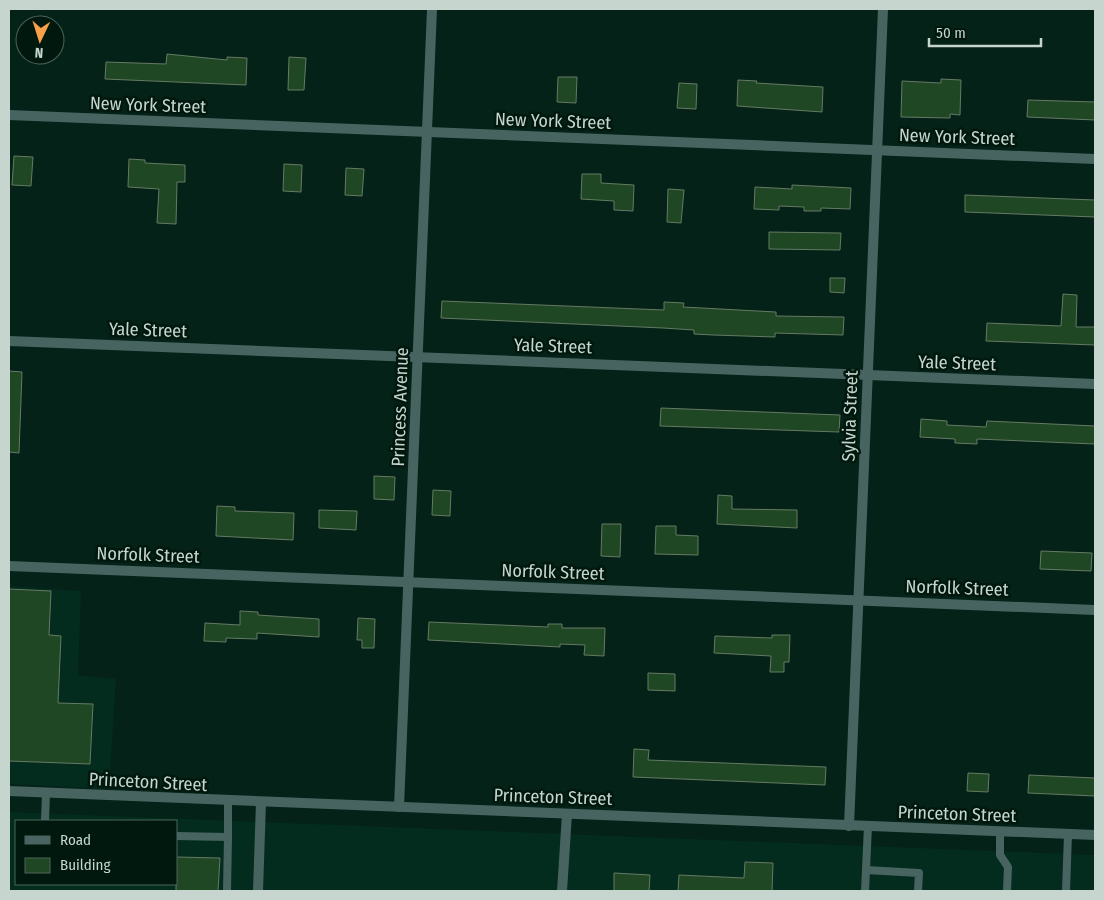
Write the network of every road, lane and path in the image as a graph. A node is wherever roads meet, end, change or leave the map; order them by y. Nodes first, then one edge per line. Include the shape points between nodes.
1 (432, 9) edge
2 (883, 9) edge
3 (9, 116) edge
4 (427, 133) junction
5 (878, 151) junction
6 (1095, 159) edge
7 (9, 341) edge
8 (418, 357) junction
9 (868, 375) junction
10 (1095, 384) edge
11 (9, 566) edge
12 (409, 582) junction
13 (858, 600) junction
14 (1095, 610) edge
15 (9, 791) edge
16 (46, 793) junction
17 (228, 802) junction
18 (261, 802) junction
19 (399, 807) junction
20 (566, 814) junction
21 (45, 820) edge
22 (849, 826) junction
23 (868, 826) junction
24 (1000, 832) junction
25 (1068, 834) junction
26 (1095, 835) edge
27 (178, 836) edge
28 (228, 837) junction
29 (866, 870) junction
30 (227, 891) edge
31 (258, 891) edge
32 (562, 891) edge
33 (865, 891) edge
34 (918, 891) edge
35 (1007, 891) edge
36 (1066, 891) edge

1 - 4 street, Princess Avenue
2 - 5 street, Sylvia Street
3 - 4 street, New York Street
4 - 5 street, New York Street
4 - 8 street, Princess Avenue
5 - 6 street, New York Street
5 - 9 street, Sylvia Street
7 - 8 street, Yale Street
8 - 9 street, Yale Street
8 - 12 street, Princess Avenue
9 - 10 street, Yale Street
9 - 13 street, Sylvia Street
11 - 12 street, Norfolk Street
12 - 13 street, Norfolk Street
12 - 19 street, Princess Avenue
13 - 14 street, Norfolk Street
13 - 22 street, Sylvia Street
15 - 16 street, Princeton Street
16 - 17 street, Princeton Street
16 - 21 lane
17 - 18 street, Princeton Street
17 - 28 lane
18 - 19 street, Princeton Street
18 - 31 street
19 - 20 street, Princeton Street
20 - 22 street, Princeton Street
20 - 32 street
22 - 23 street, Princeton Street
23 - 24 street, Princeton Street
23 - 29 lane
24 - 25 street, Princeton Street
24 - 35 lane via 1000,855 1008,867
25 - 26 street, Princeton Street
25 - 36 lane
27 - 28 lane
28 - 30 lane
29 - 33 lane
29 - 34 lane via 919,873

